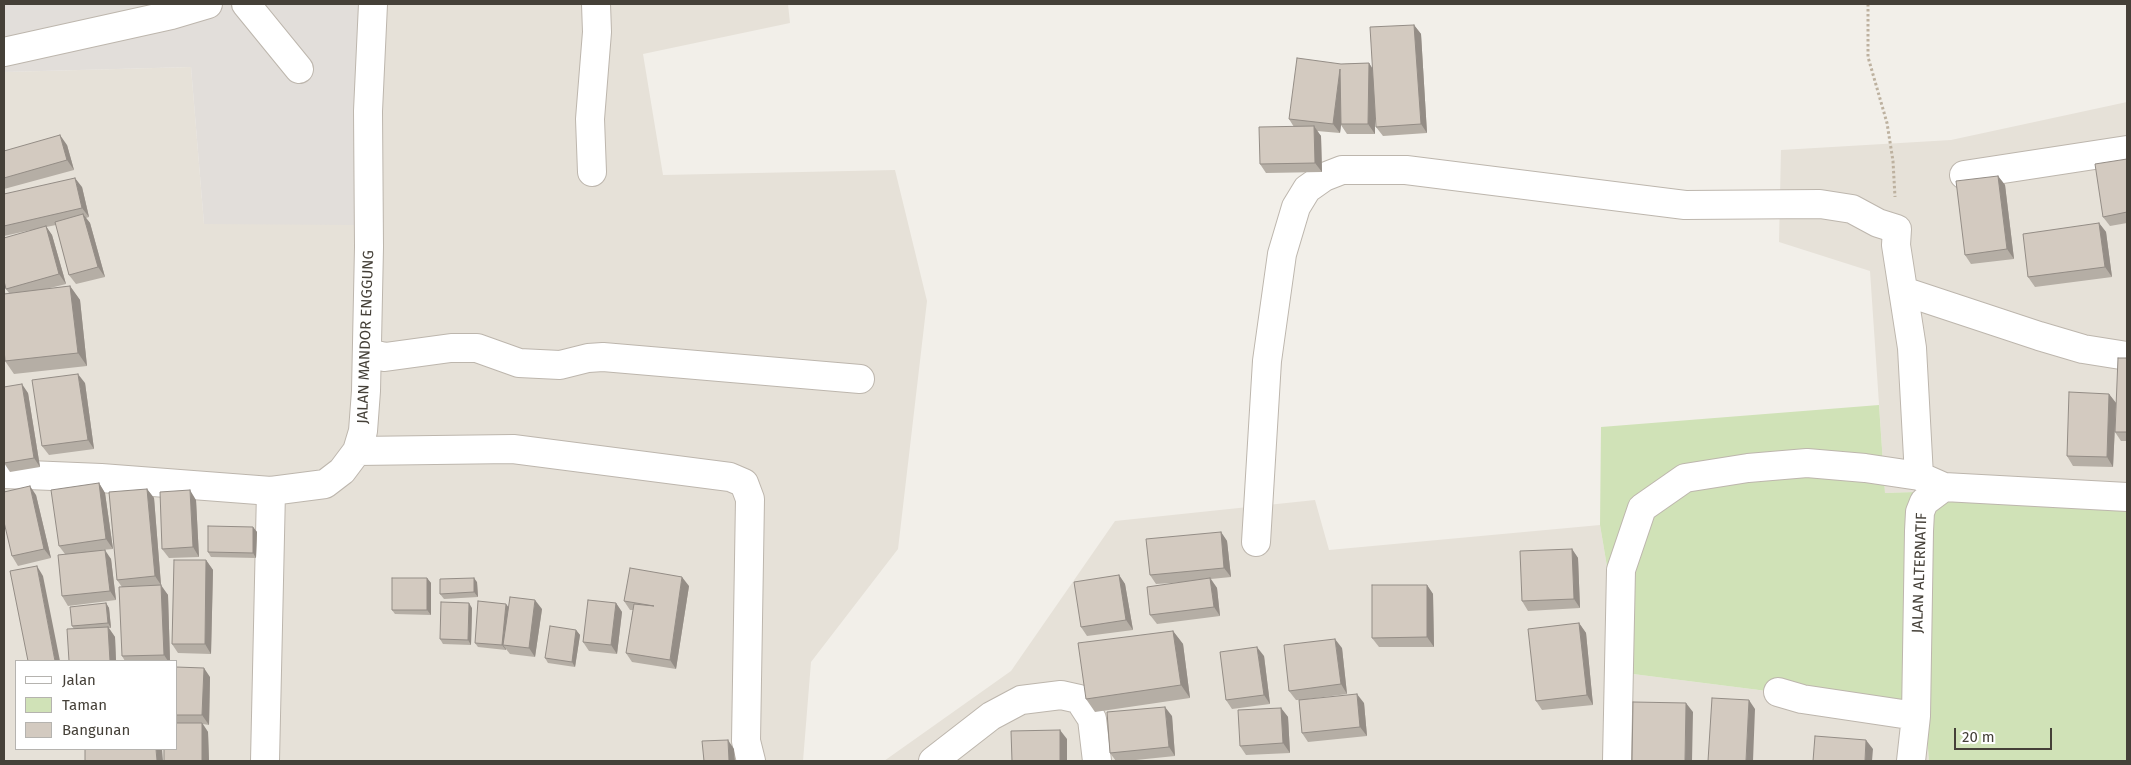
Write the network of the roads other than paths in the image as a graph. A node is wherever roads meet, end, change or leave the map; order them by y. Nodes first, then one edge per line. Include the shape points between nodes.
1 (208, 4) edge
2 (246, 4) edge
3 (373, 4) edge
4 (596, 4) edge
5 (4, 52) edge
6 (299, 69) dead end
7 (2127, 150) edge
8 (592, 172) dead end
9 (1964, 175) dead end
10 (1903, 291) junction
11 (366, 353) junction
12 (2127, 356) edge
13 (860, 379) dead end
14 (357, 451) junction
15 (4, 474) edge
16 (1919, 476) junction
17 (1944, 488) junction
18 (271, 491) junction
19 (2127, 497) edge
20 (1256, 542) dead end
21 (1778, 692) dead end
22 (1916, 716) junction
23 (265, 761) edge
24 (751, 761) edge
25 (934, 761) edge
26 (1097, 761) edge
27 (1617, 761) edge
28 (1911, 761) edge

1 - 5 street
2 - 6 street
3 - 11 street, JALAN MANDOR ENGGUNG via 368,111
4 - 8 street via 590,119
7 - 9 street
10 - 12 street via 2083,349
10 - 16 street via 1912,348
10 - 20 street via 1896,245 1897,229 1852,209 1820,204 1685,205 1406,170 1342,170 1307,189 1296,206 1282,254 1267,361
11 - 13 street via 385,357 451,348 477,348 519,363 560,365 603,357
11 - 14 street, JALAN MANDOR ENGGUNG via 363,431
14 - 18 street, JALAN MANDOR ENGGUNG via 342,471 325,484
14 - 24 street via 513,449 730,477 744,483 750,499 746,741
15 - 18 street, JALAN MANDOR ENGGUNG
16 - 17 street
16 - 27 street via 1807,463 1748,468 1685,478 1642,508 1621,570
17 - 19 street
17 - 22 street, JALAN ALTERNATIF via 1924,502 1920,512
18 - 23 street
21 - 22 street via 1802,699
22 - 28 street, JALAN ALTERNATIF
25 - 26 street via 991,716 1021,700 1061,695 1079,699 1092,719

